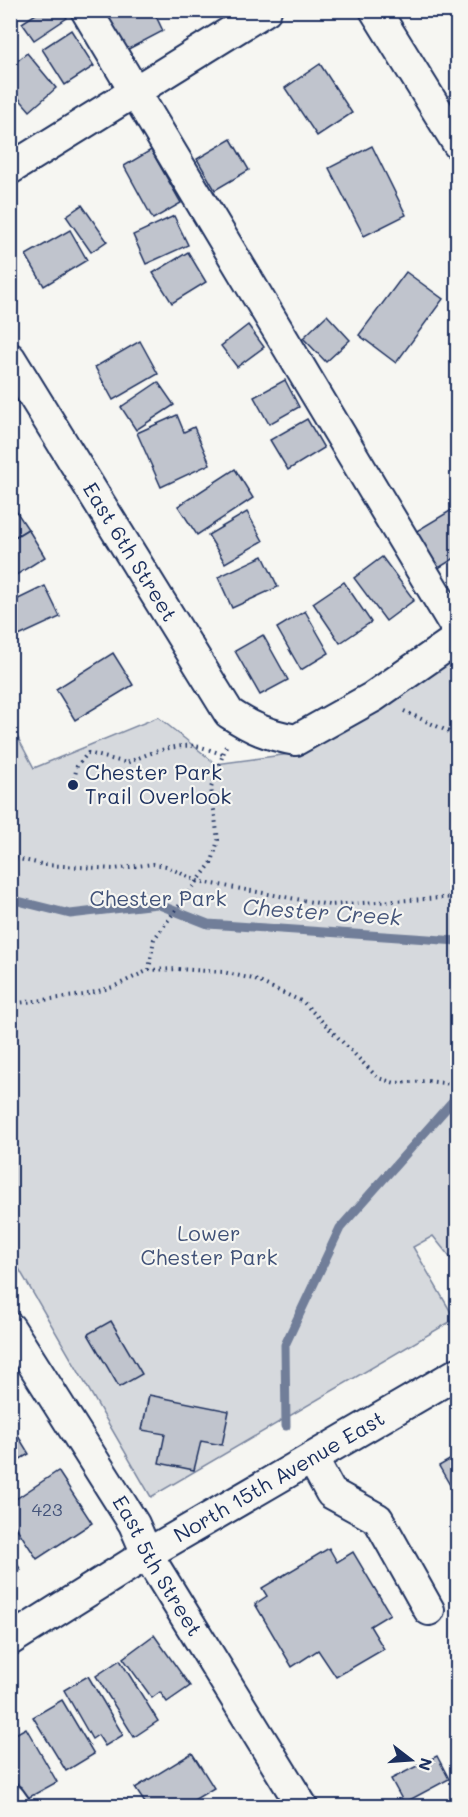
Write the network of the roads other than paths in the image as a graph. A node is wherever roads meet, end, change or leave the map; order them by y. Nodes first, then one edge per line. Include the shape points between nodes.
1 (86, 10) edge
2 (266, 10) edge
3 (375, 10) edge
4 (135, 92) junction
5 (458, 144) edge
6 (10, 169) edge
7 (10, 358) edge
8 (458, 631) edge
9 (458, 638) edge
10 (10, 1328) edge
11 (458, 1373) edge
12 (312, 1458) junction
13 (147, 1554) junction
14 (429, 1610) dead end
15 (10, 1640) edge
16 (10, 1798) edge
17 (15, 1806) edge
18 (302, 1806) edge

1 - 4 street
2 - 4 street
3 - 5 street
4 - 6 street
4 - 8 street
7 - 9 street, East 6th Street via 229,713 237,718 263,734 296,740 374,697
10 - 13 street, East 5th Street via 134,1524
11 - 12 street, North 15th Avenue East
12 - 13 street, North 15th Avenue East
12 - 14 street via 331,1493 378,1519
13 - 15 street, North 15th Avenue East
13 - 18 street, East 5th Street
16 - 17 street

